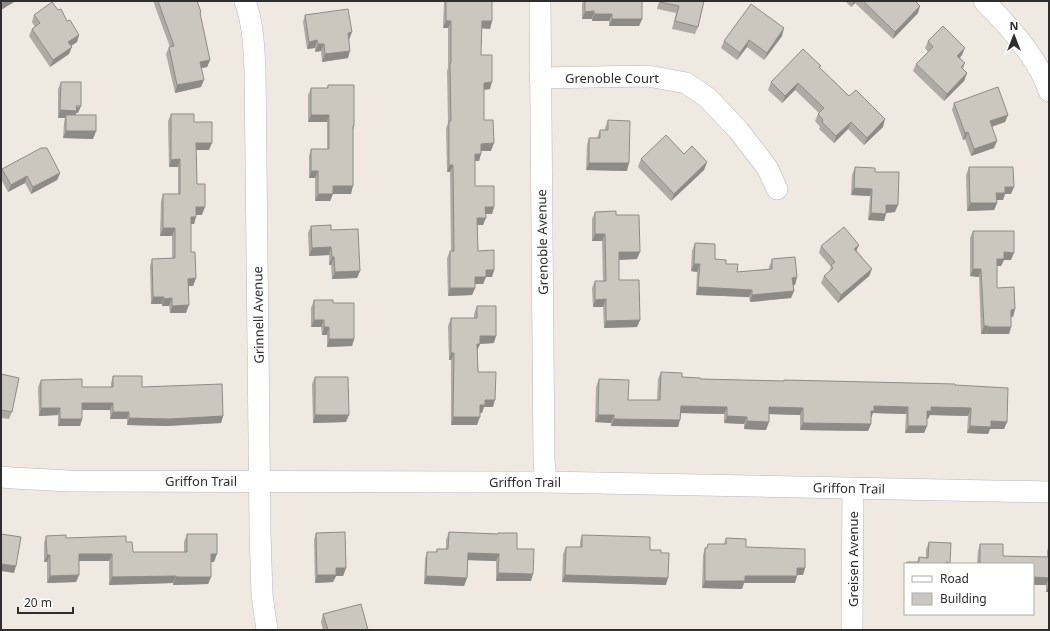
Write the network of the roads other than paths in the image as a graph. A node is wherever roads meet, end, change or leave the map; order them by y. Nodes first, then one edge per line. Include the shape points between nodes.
1 (245, 1) edge
2 (540, 1) edge
3 (993, 4) edge
4 (540, 78) junction
5 (1049, 91) edge
6 (777, 189) dead end
7 (1, 477) edge
8 (260, 481) junction
9 (546, 482) junction
10 (853, 488) junction
11 (1049, 492) edge
12 (267, 630) edge
13 (852, 630) edge

1 - 8 street, Grinnell Avenue via 254,39 255,70
2 - 4 street, Grenoble Avenue
3 - 5 street via 1027,50
4 - 6 street, Grenoble Court via 648,76 686,83 708,98 739,131 768,169
4 - 9 street, Grenoble Avenue
7 - 8 street, Griffon Trail via 69,481
8 - 9 street, Griffon Trail
8 - 12 street, Grinnell Avenue via 262,595
9 - 10 street, Griffon Trail
10 - 11 street, Griffon Trail
10 - 13 street, Greisen Avenue

